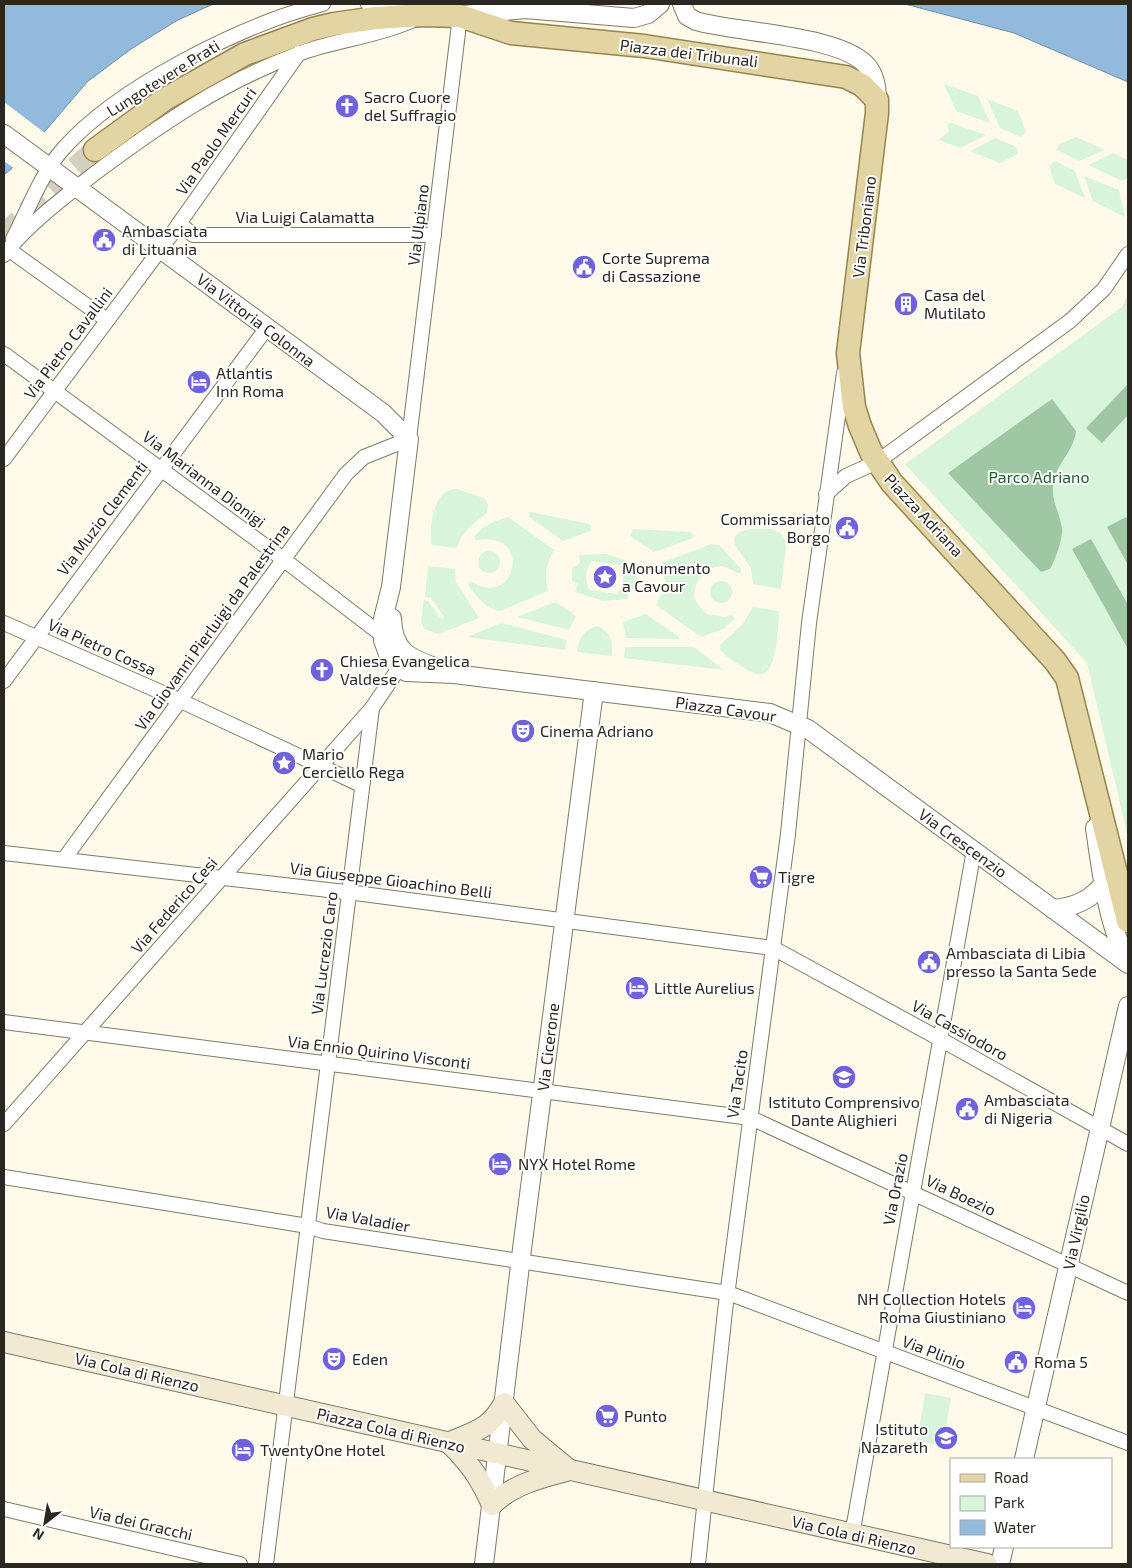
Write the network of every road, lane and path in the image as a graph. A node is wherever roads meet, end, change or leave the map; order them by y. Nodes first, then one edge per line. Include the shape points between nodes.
1 (323, 4) edge
2 (368, 4) edge
3 (660, 4) edge
4 (682, 4) edge
5 (423, 15) junction
6 (460, 16) junction
7 (300, 53) junction
8 (877, 100) junction
9 (4, 134) edge
10 (95, 150) tunnel mouth
11 (51, 168) junction
12 (77, 186) junction
13 (179, 223) junction
14 (434, 235) junction
15 (160, 249) junction
16 (6, 252) edge
17 (1128, 254) edge
18 (107, 320) junction
19 (266, 329) junction
20 (848, 353) junction
21 (4, 354) edge
22 (55, 390) junction
23 (409, 439) junction
24 (4, 459) edge
25 (877, 462) junction
26 (161, 469) junction
27 (826, 494) junction
28 (283, 559) junction
29 (391, 587) junction
30 (4, 623) edge
31 (382, 635) junction
32 (36, 637) junction
33 (399, 668) junction
34 (454, 674) junction
35 (4, 681) edge
36 (594, 691) junction
37 (181, 701) junction
38 (372, 708) junction
39 (798, 723) junction
40 (322, 765) junction
41 (361, 785) junction
42 (1096, 798) junction
43 (974, 850) junction
44 (4, 852) edge
45 (64, 860) junction
46 (220, 879) junction
47 (1104, 883) junction
48 (348, 892) junction
49 (1053, 909) junction
50 (564, 920) junction
51 (1128, 922) edge
52 (773, 948) junction
53 (1128, 959) edge
54 (1128, 964) edge
55 (1128, 1006) edge
56 (4, 1022) edge
57 (88, 1031) junction
58 (940, 1039) junction
59 (328, 1062) junction
60 (542, 1091) junction
61 (750, 1118) junction
62 (4, 1124) edge
63 (1100, 1128) junction
64 (1128, 1144) edge
65 (4, 1177) edge
66 (913, 1192) junction
67 (308, 1226) junction
68 (520, 1261) junction
69 (1069, 1265) junction
70 (728, 1293) junction
71 (1128, 1293) edge
72 (4, 1342) edge
73 (883, 1351) junction
74 (504, 1403) junction
75 (278, 1404) junction
76 (1036, 1408) junction
77 (448, 1443) junction
78 (1128, 1443) edge
79 (497, 1454) junction
80 (1024, 1458) edge
81 (570, 1470) junction
82 (712, 1503) junction
83 (492, 1506) junction
84 (4, 1509) edge
85 (852, 1535) junction
86 (1004, 1548) edge
87 (698, 1558) edge
88 (240, 1564) edge
89 (266, 1564) edge
90 (484, 1564) edge
91 (987, 1564) edge
92 (1000, 1564) edge

1 - 11 street, Lungotevere Prati via 240,32 168,71 85,129 62,151
2 - 5 street, Lungotevere Prati
3 - 6 street, Piazza dei Tribunali via 648,14 634,18 525,9
4 - 8 street, Piazza dei Tribunali via 687,16 696,22 820,44 846,52 869,68
5 - 6 main road, Lungotevere Prati
5 - 7 street, Lungotevere Prati via 389,30
5 - 10 main road, Lungotevere Prati via 334,24 268,44 225,64 165,99
6 - 8 main road, Piazza dei Tribunali via 511,33 644,46 846,77 862,85
6 - 14 street, Via Ulpiano
7 - 12 street, Lungotevere Prati via 256,70 201,100
7 - 13 street, Via Paolo Mercuri
8 - 20 main road, Via Triboniano via 873,160
9 - 11 street, Via Vittoria Colonna
11 - 12 street, Via Vittoria Colonna
11 - 16 street, Lungotevere Prati
12 - 15 street, Via Vittoria Colonna
12 - 16 street, Lungotevere Prati
13 - 14 street, Via Luigi Calamatta via 193,235
13 - 15 street, Via Paolo Mercuri
14 - 23 street, Via Ulpiano
15 - 18 street, Via Pietro Cavallini
15 - 19 street, Via Vittoria Colonna
16 - 18 street
17 - 25 street, Piazza Adriana via 1104,289 1070,321
18 - 22 street, Via Pietro Cavallini
19 - 23 street, Via Vittoria Colonna via 384,413
19 - 26 street, Via Muzio Clementi
20 - 25 main road, Via Triboniano via 856,414 866,444
20 - 27 street, Via Triboniano
21 - 22 street, Via Marianna Dionigi
22 - 24 street, Via Pietro Cavallini
22 - 26 street, Via Marianna Dionigi
23 - 28 street, Via Giovanni Pierluigi da Palestrina via 364,457 353,465
23 - 29 street, Piazza Cavour
25 - 27 street via 846,476
25 - 42 main road, Piazza Adriana via 902,495 964,559 1062,671 1074,699
26 - 28 street, Via Marianna Dionigi
26 - 32 street, Via Muzio Clementi
27 - 39 street, Piazza Cavour
28 - 31 street, Via Marianna Dionigi
28 - 37 street, Via Giovanni Pierluigi da Palestrina
29 - 31 street, Piazza Cavour
29 - 34 street, Piazza Cavour via 392,629 398,646 411,658
30 - 32 street, Via Pietro Cossa
31 - 33 street, Piazza Cavour via 386,652
32 - 35 street, Via Muzio Clementi
32 - 37 street, Via Pietro Cossa
33 - 34 street, Piazza Cavour via 416,674
33 - 38 street
34 - 36 street, Piazza Cavour
36 - 39 street, Piazza Cavour via 770,712
36 - 50 street, Via Cicerone
37 - 40 street, Via Pietro Cossa
37 - 45 street, Via Giovanni Pierluigi da Palestrina
38 - 40 street, Via Federico Cesi
38 - 41 street, Via Lucrezio Caro
39 - 43 street, Via Crescenzio
39 - 52 street, Via Tacito
40 - 41 street, Via Pietro Cossa
40 - 46 street, Via Federico Cesi
41 - 48 street, Via Lucrezio Caro
42 - 47 street, Piazza Adriana via 1095,829
42 - 51 main road, Piazza Adriana
43 - 49 street, Via Crescenzio
43 - 58 street, Via Orazio
44 - 45 street, Via Giuseppe Gioachino Belli
45 - 46 street, Via Giuseppe Gioachino Belli
46 - 48 street, Via Giuseppe Gioachino Belli
46 - 57 street, Via Federico Cesi
47 - 49 street via 1095,894 1081,902
47 - 53 street, Piazza Adriana via 1118,938
48 - 50 street, Via Giuseppe Gioachino Belli
48 - 59 street, Via Lucrezio Caro
49 - 54 street, Via Crescenzio
50 - 52 street, Via Giuseppe Gioachino Belli
50 - 60 street, Via Cicerone
52 - 58 street, Via Cassiodoro
52 - 61 street, Via Tacito
55 - 63 street, Via Virgilio
56 - 57 street, Via Ennio Quirino Visconti
57 - 59 street, Via Ennio Quirino Visconti
57 - 62 street, Via Federico Cesi
58 - 63 street, Via Cassiodoro
58 - 66 street, Via Orazio
59 - 60 street, Via Ennio Quirino Visconti
59 - 67 street, Via Lucrezio Caro
60 - 61 street, Via Ennio Quirino Visconti
60 - 68 street, Via Cicerone
61 - 66 street, Via Boezio
61 - 70 street, Via Tacito
63 - 64 street, Via Cassiodoro
63 - 69 street, Via Virgilio
65 - 67 street, Via Valadier
66 - 69 street, Via Boezio
66 - 73 street, Via Orazio
67 - 68 street, Via Valadier
67 - 75 street, Via Lucrezio Caro via 292,1351
68 - 70 street, Via Valadier
68 - 74 street, Via Cicerone
69 - 71 street, Via Boezio
69 - 76 street, Via Virgilio
70 - 73 street, Via Plinio
70 - 82 street, Via Tacito via 709,1449
72 - 75 main road, Via Cola di Rienzo
73 - 76 street, Via Plinio
73 - 85 street, Via Orazio
74 - 77 main road via 486,1427
74 - 79 street
74 - 81 main road via 532,1439
75 - 77 main road, Piazza Cola di Rienzo
75 - 89 street via 279,1463
76 - 78 street, Via Plinio
76 - 80 street, Via Virgilio
77 - 79 main road, Piazza Cola di Rienzo
77 - 83 main road via 477,1474
79 - 81 main road, Piazza Cola di Rienzo
79 - 83 street
81 - 82 main road, Piazza Cola di Rienzo
81 - 83 main road via 526,1483 507,1492
82 - 85 main road, Via Cola di Rienzo
82 - 87 street
83 - 90 street
84 - 88 street, Via dei Gracchi
85 - 91 main road, Via Cola di Rienzo
86 - 92 street

